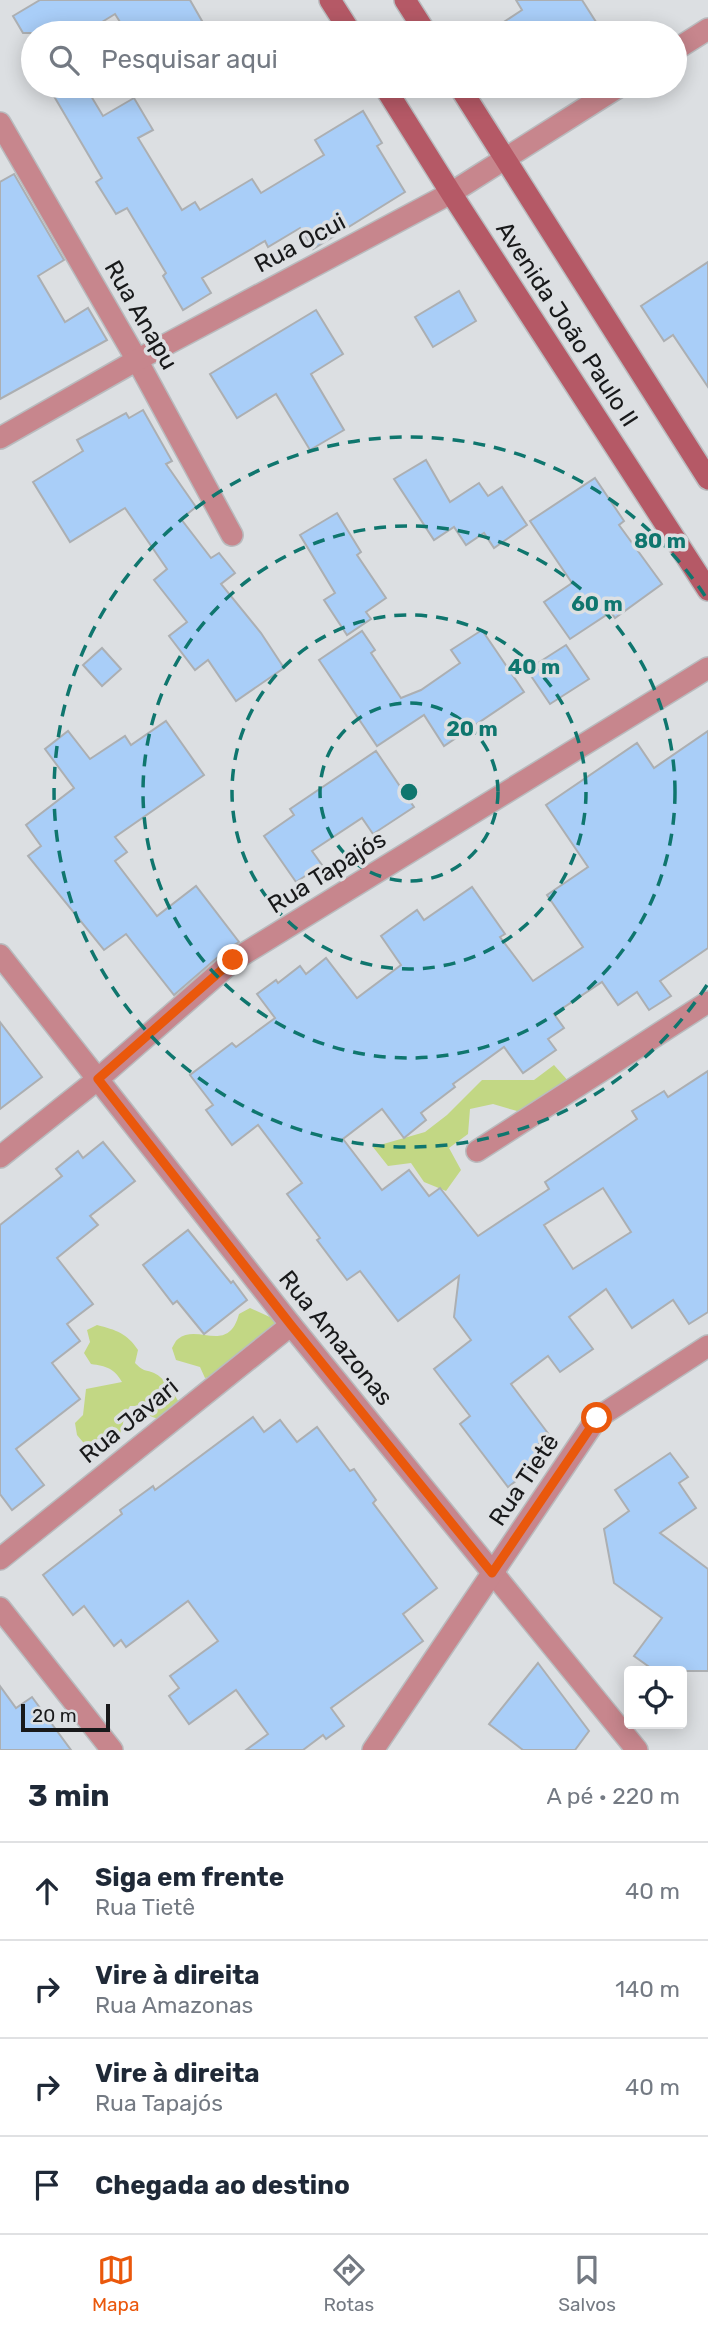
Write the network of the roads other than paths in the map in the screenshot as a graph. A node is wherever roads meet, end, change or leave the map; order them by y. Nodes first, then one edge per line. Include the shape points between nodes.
1 (330, 0) edge
2 (405, 0) edge
3 (343, 21) edge
4 (418, 21) edge
5 (708, 29) edge
6 (687, 42) edge
7 (392, 98) edge
8 (467, 98) edge
9 (602, 98) edge
10 (0, 124) edge
11 (506, 160) junction
12 (451, 193) junction
13 (137, 359) junction
14 (0, 438) edge
15 (708, 479) edge
16 (232, 535) dead end
17 (708, 590) edge
18 (708, 668) edge
19 (0, 955) edge
20 (708, 1003) edge
21 (98, 1079) junction
22 (477, 1151) dead end
23 (0, 1157) edge
24 (291, 1325) junction
25 (708, 1346) edge
26 (0, 1559) edge
27 (492, 1573) junction
28 (0, 1608) edge
29 (112, 1750) edge
30 (373, 1750) edge
31 (637, 1750) edge

1 - 3 main road
2 - 4 main road
5 - 6 street
7 - 12 main road, Avenida João Paulo II
8 - 11 main road, Avenida João Paulo II
9 - 11 street, Rua Ocui
10 - 13 street, Rua Anapu
11 - 12 street, Rua Ocui
11 - 15 main road, Avenida João Paulo II
12 - 13 street, Rua Ocui
12 - 17 main road, Avenida João Paulo II
13 - 14 street, Rua Ocui
13 - 16 street, Rua Anapu
18 - 21 street, Rua Tapajós via 233,960
19 - 21 street, Rua Amazonas
20 - 22 street
21 - 23 street, Rua Tapajós
21 - 24 street, Rua Amazonas
24 - 26 street, Rua Javari
24 - 27 street, Rua Amazonas
25 - 27 street, Rua Tietê via 597,1418
27 - 30 street, Rua Tietê
27 - 31 street, Rua Amazonas
28 - 29 street

